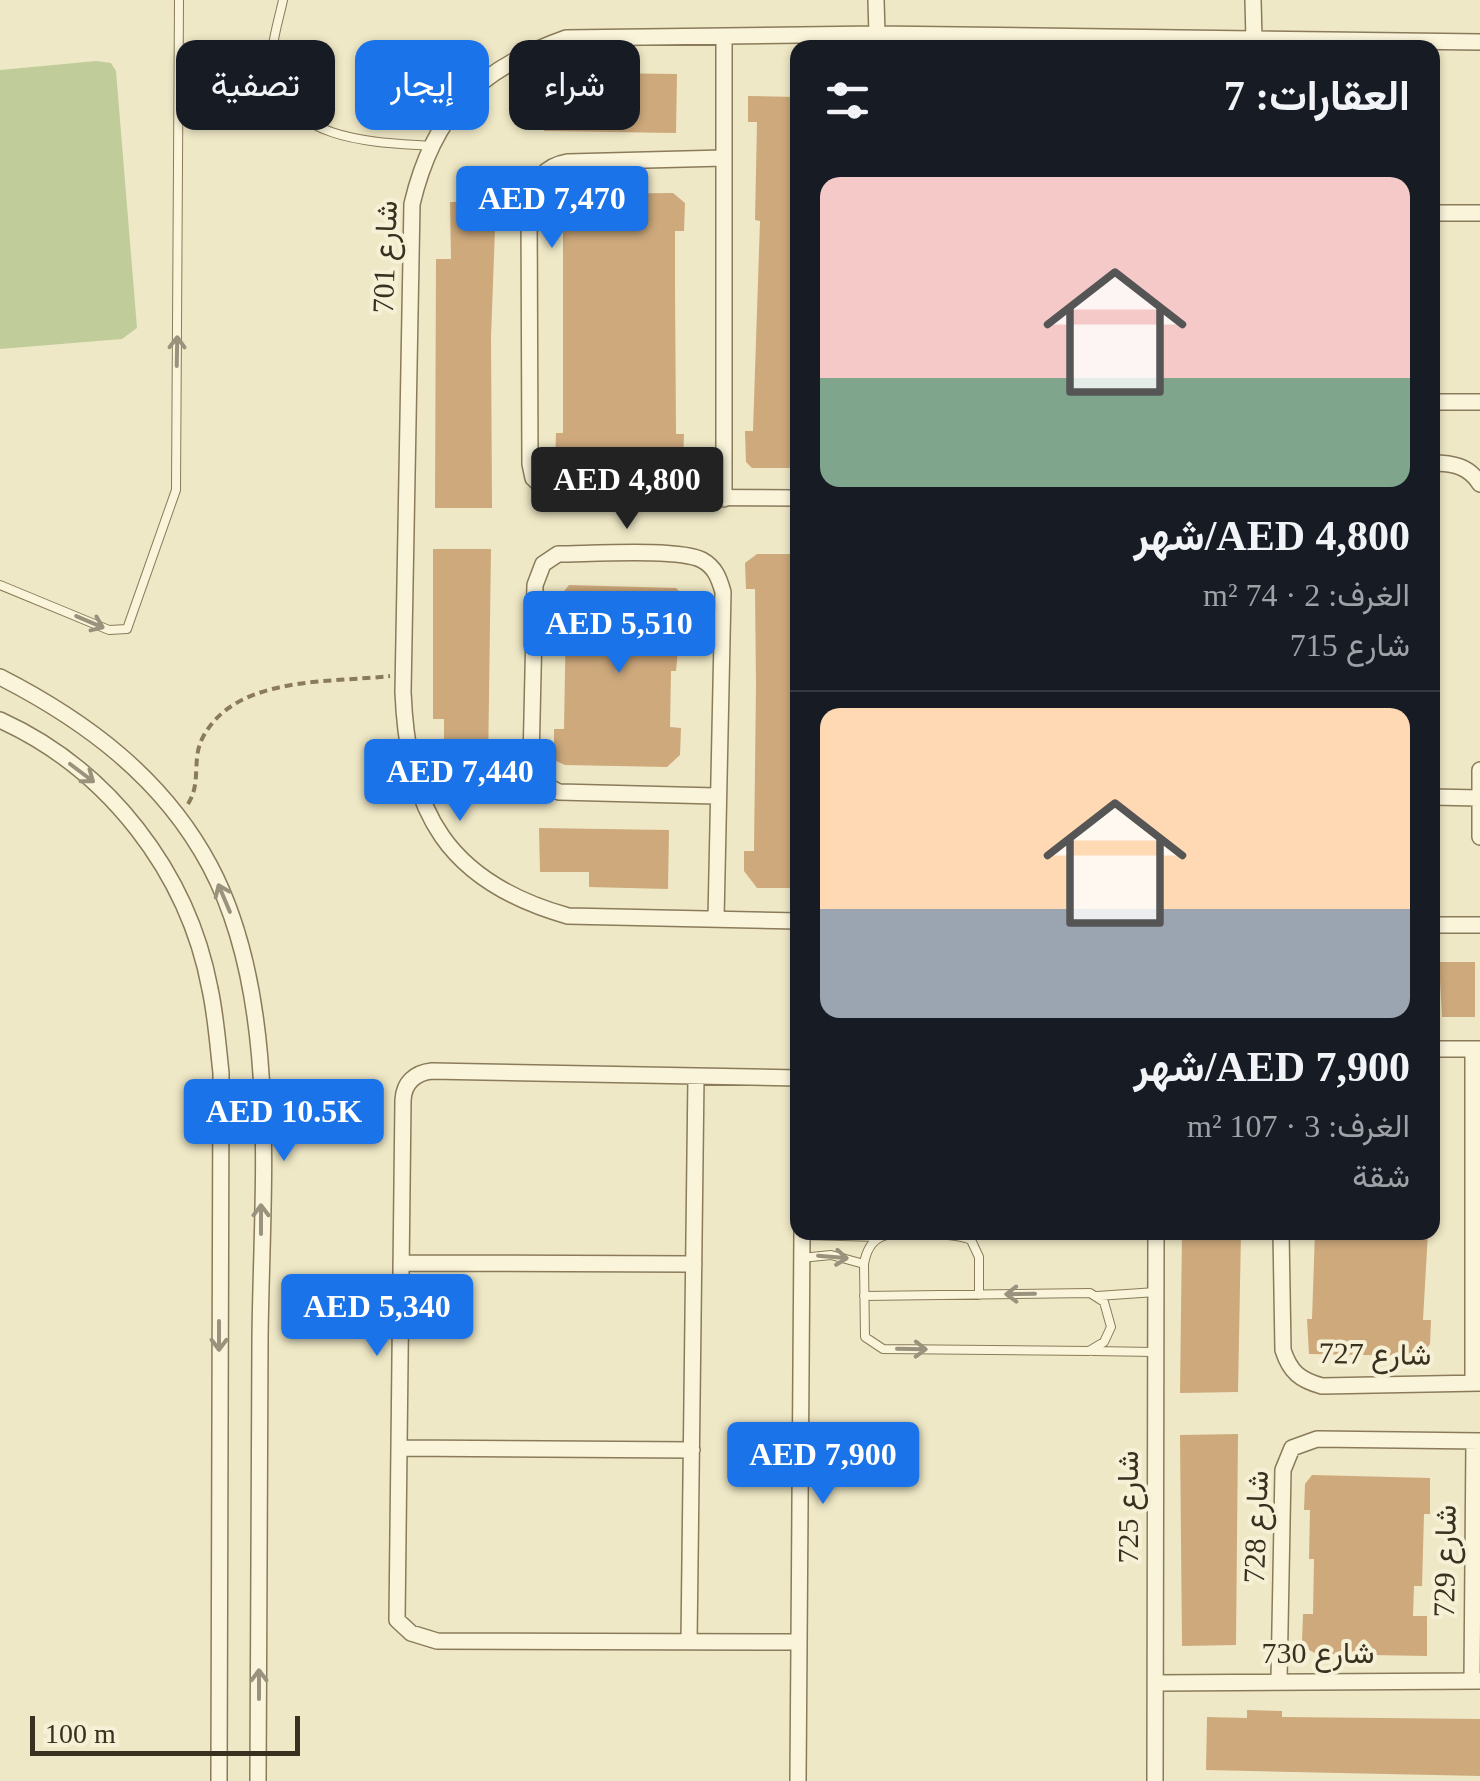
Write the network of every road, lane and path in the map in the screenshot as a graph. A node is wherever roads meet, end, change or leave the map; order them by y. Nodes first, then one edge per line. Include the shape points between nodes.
1 (179, 0) edge
2 (282, 0) edge
3 (876, 0) edge
4 (1253, 0) edge
5 (877, 34) junction
6 (724, 37) junction
7 (1254, 38) junction
8 (1029, 40) edge
9 (1228, 40) edge
10 (1281, 40) edge
11 (1480, 42) edge
12 (1440, 43) edge
13 (430, 146) junction
14 (724, 158) junction
15 (1480, 212) edge
16 (1440, 213) edge
17 (1440, 402) edge
18 (1480, 402) edge
19 (1440, 463) edge
20 (1480, 484) edge
21 (790, 498) edge
22 (724, 499) junction
23 (0, 585) edge
24 (404, 674) junction
25 (0, 677) edge
26 (0, 720) edge
27 (1480, 770) edge
28 (716, 796) junction
29 (1440, 797) edge
30 (1479, 798) edge
31 (180, 816) junction
32 (1480, 837) edge
33 (716, 919) junction
34 (790, 920) edge
35 (1440, 925) edge
36 (1480, 925) edge
37 (1440, 1049) edge
38 (1477, 1049) edge
39 (696, 1076) junction
40 (790, 1078) edge
41 (802, 1240) edge
42 (877, 1240) edge
43 (971, 1240) edge
44 (1156, 1240) edge
45 (1281, 1240) edge
46 (802, 1258) junction
47 (401, 1263) junction
48 (694, 1264) junction
49 (864, 1264) junction
50 (1156, 1292) junction
51 (979, 1295) junction
52 (864, 1296) junction
53 (1097, 1296) junction
54 (1089, 1351) junction
55 (1156, 1352) junction
56 (1476, 1383) edge
57 (1477, 1441) edge
58 (399, 1448) junction
59 (692, 1450) junction
60 (690, 1642) junction
61 (800, 1642) junction
62 (1279, 1680) junction
63 (1476, 1681) edge
64 (1156, 1683) junction
65 (219, 1781) edge
66 (258, 1781) edge
67 (798, 1781) edge
68 (1155, 1781) edge

23 -> 1 lane via 109,630 127,628 173,502
2 - 13 lane via 272,55 274,78 288,102 336,135
3 - 5 street
4 - 7 street
5 - 6 street, شارع 701
5 - 8 street, شارع 701
6 - 13 street, شارع 701 via 566,38 520,55 480,79
6 - 14 street
7 - 9 street, شارع 701
7 - 10 street, شارع 701
11 - 12 street, شارع 701
13 - 24 street, شارع 701 via 412,204
14 - 22 street
14 - 22 street via 554,164 534,185 529,203 533,478 544,492 563,498
15 - 16 street
17 - 18 street
19 - 20 street via 1453,463
21 - 22 street
24 - 31 path via 278,689 232,705 201,741 194,793
24 - 33 street, شارع 701 via 414,782 440,836 478,873 535,907 568,916
25 - 31 street via 100,737
26 -> 65 street via 100,786 137,824 190,926 210,986 221,1074
27 - 30 street
28 - 28 street via 723,592 713,568 691,556 550,558 535,585 531,760 538,782 559,792
28 - 33 street
29 - 30 street
30 - 32 street
66 -> 31 street via 262,1123 252,998 230,911
33 - 34 street, شارع 701
35 - 36 street
37 - 38 street
38 - 56 street
39 - 40 street
39 - 47 street via 418,1074 404,1092
39 - 48 street
41 - 46 street
42 - 49 lane
43 - 51 lane via 979,1256
44 - 50 street, شارع 725
45 - 56 street, شارع 727 via 1283,1350 1289,1368 1304,1381
46 -> 49 lane via 831,1255
46 - 61 street
47 - 48 street
47 - 58 street
48 - 59 street
49 - 52 lane
50 - 53 lane
50 - 55 street, شارع 725
51 - 52 lane
53 -> 51 lane
52 -> 54 lane via 865,1337 883,1349
53 - 54 lane via 1109,1310 1111,1327
54 - 55 lane
55 - 64 street, شارع 725
57 - 62 street, شارع 728 via 1317,1439 1292,1448 1282,1470
57 - 63 street, شارع 729
58 - 59 street
58 - 60 street via 397,1620 411,1633 437,1641
59 - 60 street
60 - 61 street
61 - 67 street
62 - 63 street, شارع 730
62 - 64 street, شارع 730
64 - 68 street, شارع 725

